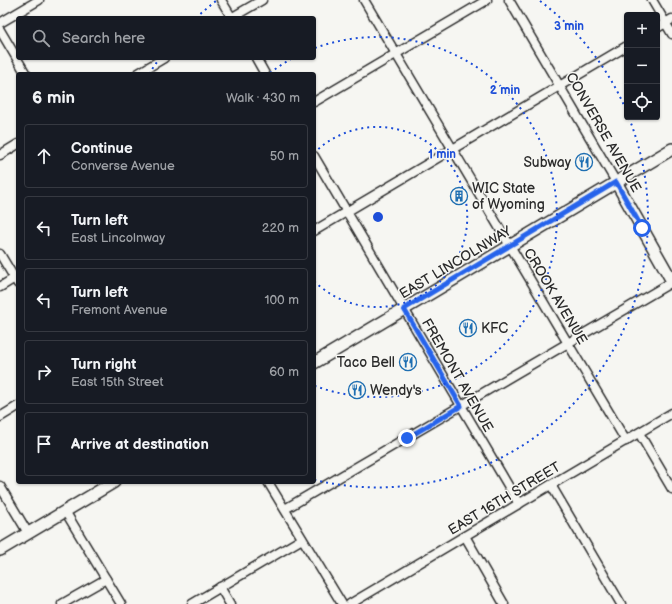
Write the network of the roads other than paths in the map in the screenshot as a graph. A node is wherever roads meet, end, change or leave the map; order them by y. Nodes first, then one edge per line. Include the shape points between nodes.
1 (39, 0) edge
2 (221, 0) edge
3 (262, 0) edge
4 (364, 0) edge
5 (487, 0) edge
6 (509, 0) edge
7 (652, 0) edge
8 (231, 16) edge
9 (235, 16) edge
10 (669, 21) edge
11 (0, 23) edge
12 (660, 26) edge
13 (0, 30) edge
14 (672, 34) edge
15 (624, 48) edge
16 (396, 54) junction
17 (16, 57) edge
18 (18, 60) edge
19 (161, 60) edge
20 (257, 60) edge
21 (25, 72) edge
22 (140, 72) edge
23 (264, 72) edge
24 (560, 86) junction
25 (316, 101) edge
26 (16, 145) edge
27 (453, 149) junction
28 (672, 149) edge
29 (0, 155) edge
30 (316, 159) edge
31 (616, 182) junction
32 (347, 212) junction
33 (316, 230) edge
34 (511, 246) junction
35 (0, 254) edge
36 (668, 265) edge
37 (16, 278) edge
38 (16, 280) edge
39 (672, 281) edge
40 (0, 287) edge
41 (404, 309) junction
42 (568, 342) junction
43 (316, 362) edge
44 (461, 406) junction
45 (16, 407) edge
46 (672, 413) edge
47 (0, 416) edge
48 (639, 433) junction
49 (626, 441) junction
50 (111, 484) edge
51 (269, 484) edge
52 (551, 485) junction
53 (0, 486) edge
54 (672, 489) edge
55 (519, 504) junction
56 (284, 509) junction
57 (65, 511) junction
58 (28, 533) junction
59 (464, 536) junction
60 (302, 539) junction
61 (0, 550) edge
62 (106, 578) junction
63 (220, 587) junction
64 (62, 604) edge
65 (121, 604) edge
66 (192, 604) edge
67 (230, 604) edge
68 (342, 604) edge
69 (350, 604) edge
70 (504, 604) edge
71 (621, 604) edge

1 - 11 street
2 - 8 street
3 - 9 street
4 - 16 street, CROOK AVENUE
5 - 16 street
6 - 24 street, CONVERSE AVENUE
7 - 10 street
10 - 12 street
10 - 14 street
13 - 17 street
15 - 24 street
16 - 25 street
16 - 27 street, CROOK AVENUE
18 - 21 street
19 - 22 street
20 - 23 street
24 - 27 street
24 - 31 street, CONVERSE AVENUE
26 - 29 street
27 - 32 street
27 - 34 street, CROOK AVENUE
28 - 31 main road, EAST LINCOLNWAY
30 - 32 street, FREMONT AVENUE
31 - 34 main road, EAST LINCOLNWAY
31 - 36 main road, CONVERSE AVENUE
32 - 33 street
32 - 41 street, FREMONT AVENUE
34 - 41 main road, EAST LINCOLNWAY
34 - 42 street, CROOK AVENUE
35 - 37 street
36 - 39 main road, CONVERSE AVENUE
38 - 40 street
39 - 42 street
41 - 43 main road, EAST LINCOLNWAY
41 - 44 street, FREMONT AVENUE
42 - 44 street
42 - 49 street, CROOK AVENUE
44 - 55 street, FREMONT AVENUE
44 - 56 street
45 - 47 street
46 - 48 street, EAST 16TH STREET
48 - 49 street, EAST 16TH STREET
48 - 54 street
49 - 52 street, EAST 16TH STREET
50 - 57 main road
51 - 56 street
52 - 55 street, EAST 16TH STREET
52 - 71 street
53 - 58 street
55 - 59 street, EAST 16TH STREET
56 - 60 street
57 - 58 main road
57 - 62 street
58 - 61 main road
59 - 69 street, EAST 16TH STREET
59 - 70 street
60 - 63 street
60 - 68 street
62 - 64 street
62 - 65 street
63 - 66 street
63 - 67 street

